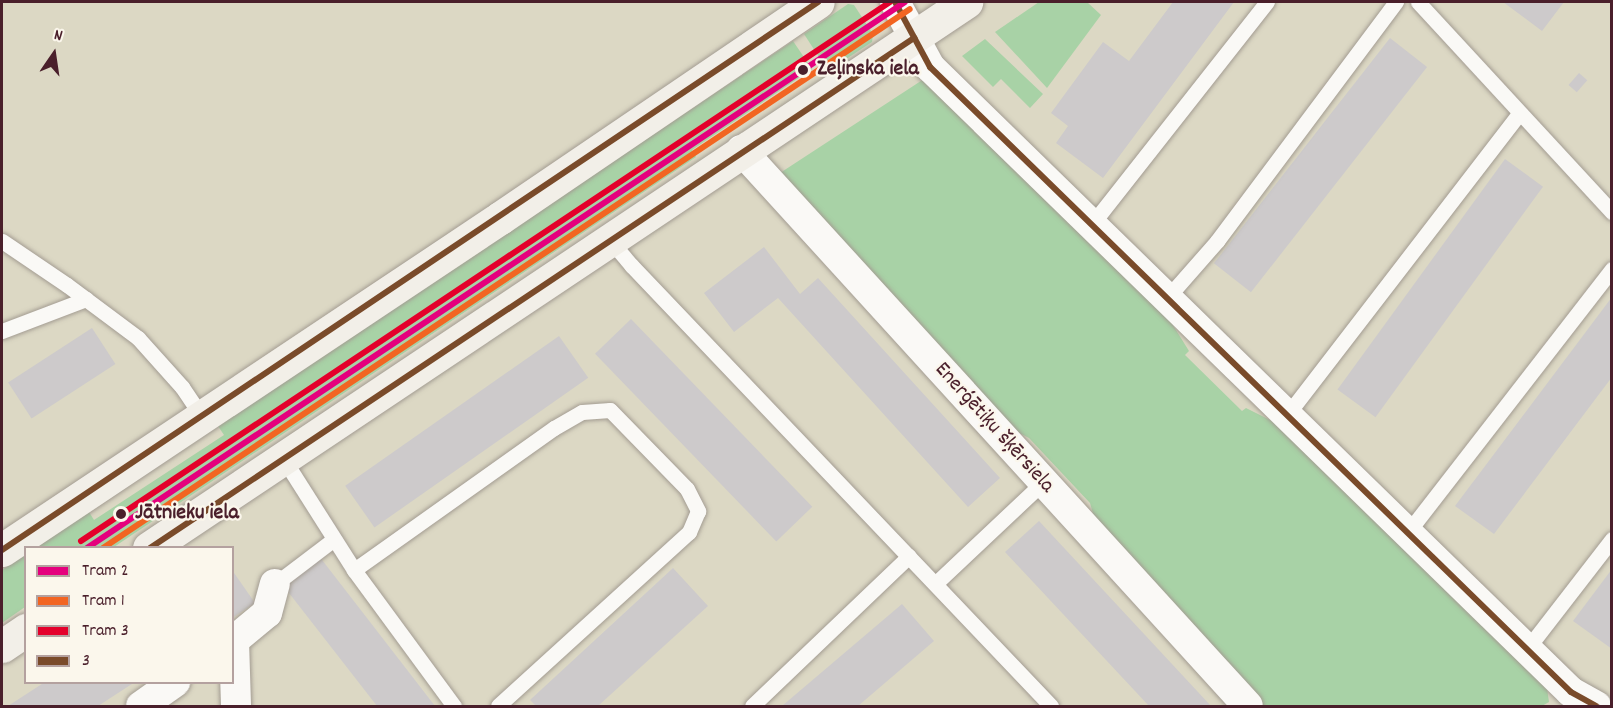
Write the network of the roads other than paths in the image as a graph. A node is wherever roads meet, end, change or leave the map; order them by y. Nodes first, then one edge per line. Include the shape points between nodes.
1 (818, 2) edge
2 (895, 2) edge
3 (966, 2) edge
4 (1267, 2) edge
5 (1396, 2) edge
6 (1418, 2) edge
7 (914, 38) junction
8 (1519, 114) junction
9 (741, 150) junction
10 (1611, 212) edge
11 (1092, 224) junction
12 (610, 240) junction
13 (2, 241) edge
14 (1611, 269) edge
15 (86, 298) junction
16 (1167, 298) junction
17 (2, 331) edge
18 (201, 415) junction
19 (1287, 415) junction
20 (283, 458) junction
21 (1043, 482) junction
22 (1408, 532) junction
23 (334, 539) junction
24 (1611, 539) edge
25 (152, 546) edge
26 (2, 550) edge
27 (909, 556) junction
28 (354, 570) junction
29 (936, 583) junction
30 (275, 584) joint
31 (24, 631) edge
32 (234, 641) edge
33 (2, 646) edge
34 (1527, 649) junction
35 (234, 663) edge
36 (173, 684) edge
37 (141, 706) edge
38 (236, 706) edge
39 (454, 706) edge
40 (498, 706) edge
41 (752, 706) edge
42 (1051, 706) edge
43 (1248, 706) edge
44 (1596, 706) edge

1 - 18 street
2 - 7 street
3 - 7 street
4 - 11 lane
5 - 16 lane via 1217,241
6 - 8 lane
7 - 9 street
7 - 11 street via 930,67
8 - 10 lane
8 - 19 lane
9 - 12 street
9 - 21 street, Enerģētiķu šķērsiela
11 - 16 street
12 - 20 street
12 - 27 lane
13 - 15 lane
14 - 22 lane
15 - 17 lane
15 - 18 lane via 138,338 182,387
16 - 19 street
18 - 26 street
19 - 22 street
20 - 23 lane
20 - 25 street
21 - 29 lane
21 - 43 street, Enerģētiķu šķērsiela
22 - 34 street
23 - 28 lane
23 - 30 lane
24 - 34 lane
27 - 29 lane
27 - 41 lane
28 - 39 lane
28 - 40 lane via 554,428 582,412 610,410 687,489 698,511 689,532
29 - 42 lane
30 - 32 street via 267,614
31 - 33 street
34 - 44 street via 1571,692
35 - 38 street
36 - 37 street

